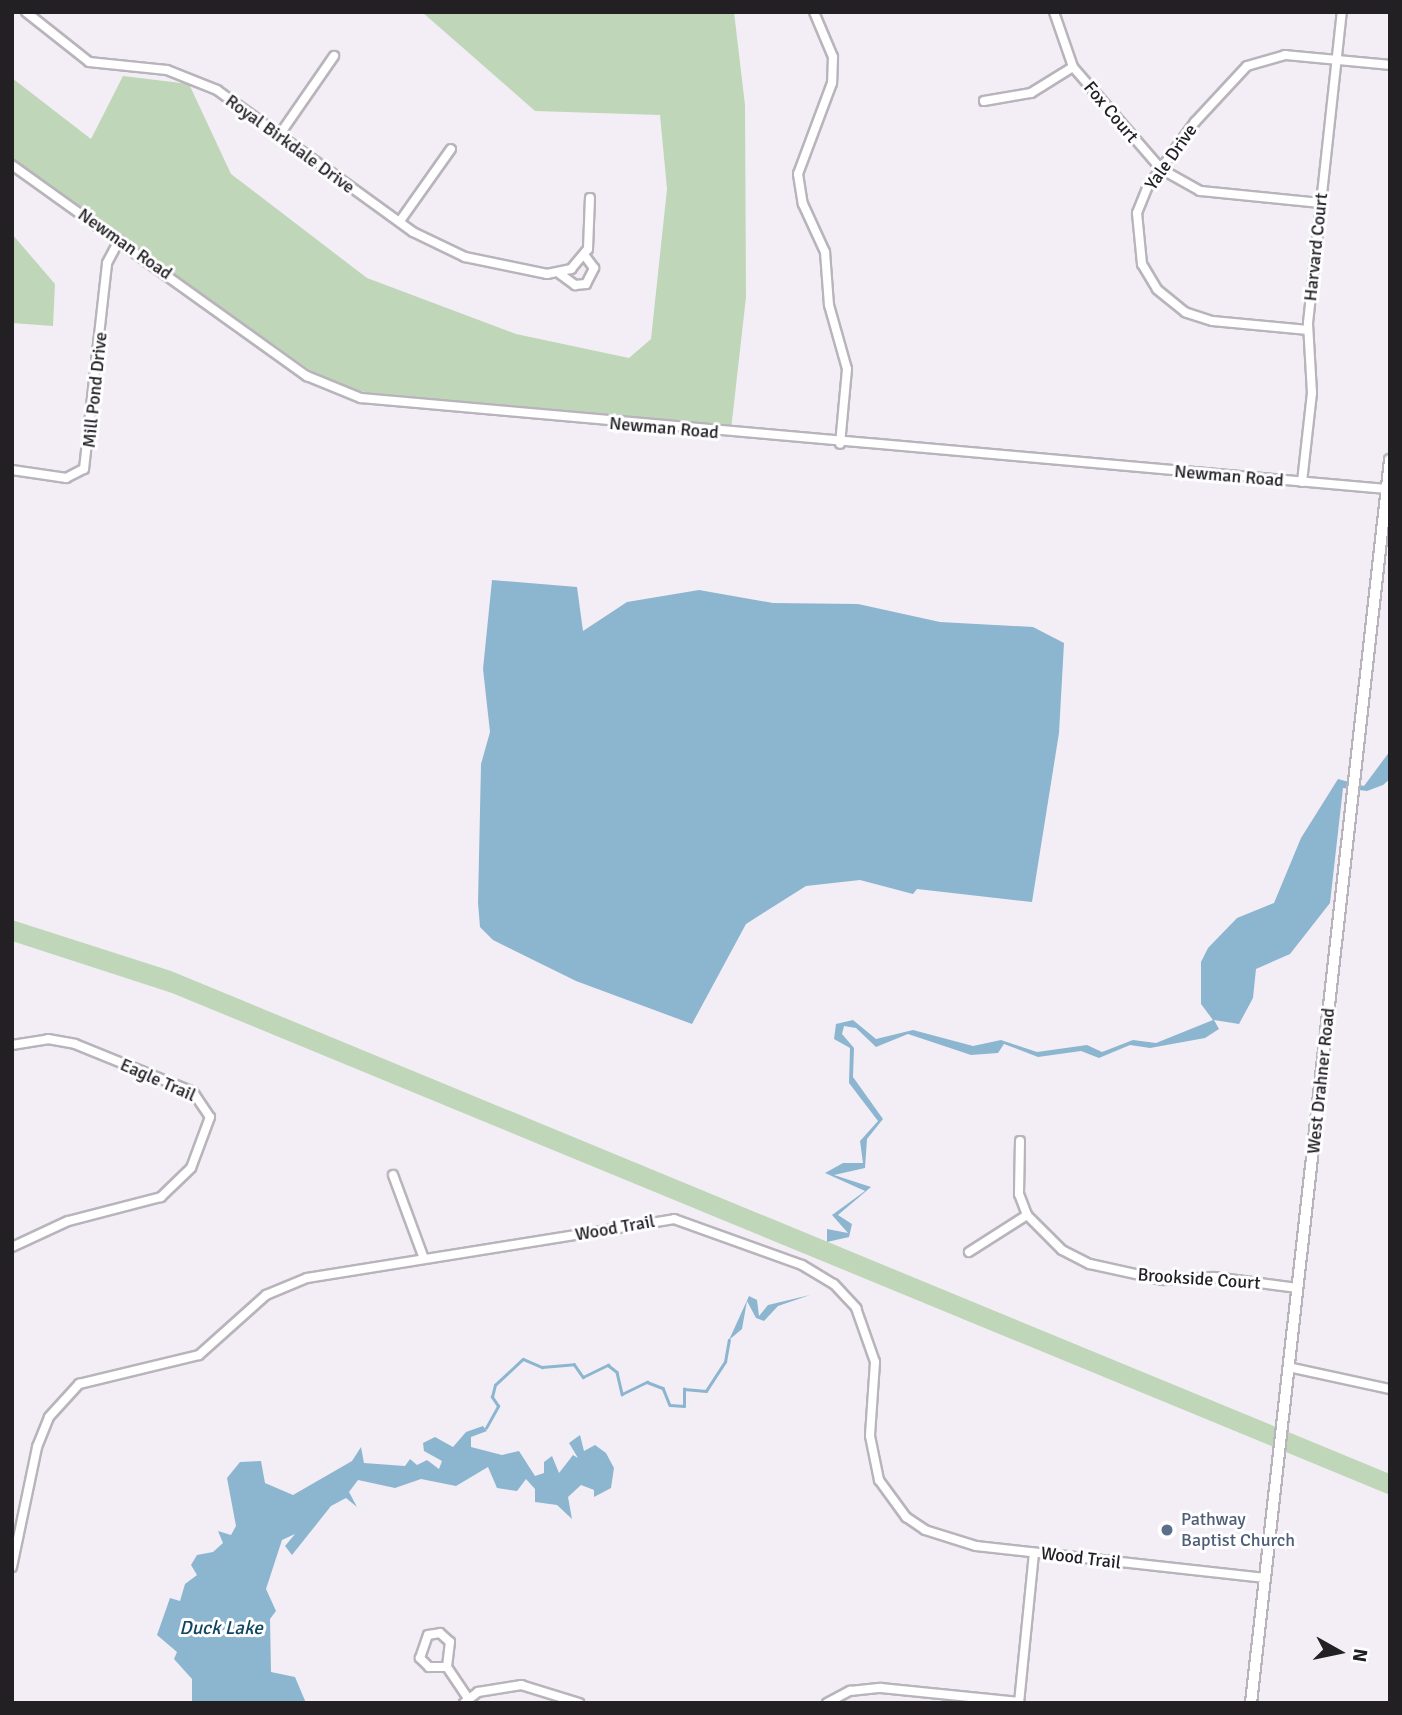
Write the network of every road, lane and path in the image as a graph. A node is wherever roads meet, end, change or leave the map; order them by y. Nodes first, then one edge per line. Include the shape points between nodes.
1 (26, 12) edge
2 (814, 12) edge
3 (1054, 12) edge
4 (1342, 12) edge
5 (334, 56) dead end
6 (1337, 58) junction
7 (1390, 65) edge
8 (1073, 67) junction
9 (984, 101) dead end
10 (279, 134) junction
11 (451, 149) dead end
12 (12, 164) edge
13 (1161, 169) junction
14 (590, 198) dead end
15 (1321, 202) junction
16 (400, 221) junction
17 (119, 240) junction
18 (585, 256) junction
19 (559, 274) junction
20 (1308, 330) junction
21 (840, 444) junction
22 (1390, 460) edge
23 (12, 470) edge
24 (1302, 482) junction
25 (1388, 484) edge
26 (12, 1045) edge
27 (1020, 1141) dead end
28 (393, 1175) dead end
29 (1027, 1215) junction
30 (12, 1247) edge
31 (969, 1252) dead end
32 (423, 1256) junction
33 (1297, 1287) junction
34 (1288, 1367) junction
35 (1390, 1388) edge
36 (1034, 1553) junction
37 (12, 1567) edge
38 (1265, 1578) junction
39 (447, 1667) junction
40 (466, 1701) edge
41 (1019, 1702) edge
42 (579, 1703) edge
43 (827, 1703) edge
44 (1251, 1703) edge

1 - 10 street, Royal Birkdale Drive via 77,57 202,82
2 - 21 street via 832,57 832,83 798,174 803,204 825,252 829,305 847,369
3 - 8 street, Fox Court
4 - 6 street, Harvard Court
5 - 10 street
6 - 7 street, Yale Drive
6 - 13 street, Yale Drive via 1285,55 1247,66 1227,81
6 - 15 street, Harvard Court
8 - 9 street via 1031,93
8 - 13 street, Fox Court
10 - 16 street, Royal Birkdale Drive
11 - 16 street
12 - 17 street, Newman Road
13 - 15 street, Fox Court via 1200,191
13 - 20 street, Yale Drive via 1137,213 1140,254 1157,289 1185,312 1212,321
14 - 18 street, Royal Birkdale Drive
15 - 20 street, Harvard Court
16 - 19 street, Royal Birkdale Drive via 465,257
17 - 21 street, Newman Road via 307,376 361,398
17 - 23 street, Mill Pond Drive via 107,263 84,469 66,478
18 - 19 street
18 - 19 street, Royal Birkdale Drive via 594,268 586,284 575,285
20 - 24 street, Harvard Court via 1312,393
21 - 24 street, Newman Road
22 - 25 street, West Drahner Road
24 - 25 street, Newman Road
25 - 33 street, West Drahner Road via 1350,851
26 - 30 street, Eagle Trail via 41,1040 75,1044 193,1092 210,1117 191,1168 161,1198 68,1221
27 - 29 street, Brookside Court via 1015,1174
28 - 32 street
29 - 31 street
29 - 33 street, Brookside Court via 1062,1250 1090,1264 1163,1280 1214,1277
32 - 36 street, Wood Trail via 674,1219 802,1265 834,1284 869,1333 875,1362 870,1436 879,1480 893,1501 940,1538
32 - 37 street, Wood Trail via 289,1285 254,1304 199,1355 79,1384 48,1417 37,1447
33 - 34 street, West Drahner Road
34 - 35 street
34 - 38 street, West Drahner Road
36 - 38 street, Wood Trail
36 - 41 street
38 - 44 street, West Drahner Road
39 - 39 street via 429,1667 419,1658 428,1635 440,1633 450,1642
39 - 40 street
40 - 42 street via 521,1685
41 - 43 street via 881,1688 850,1691

